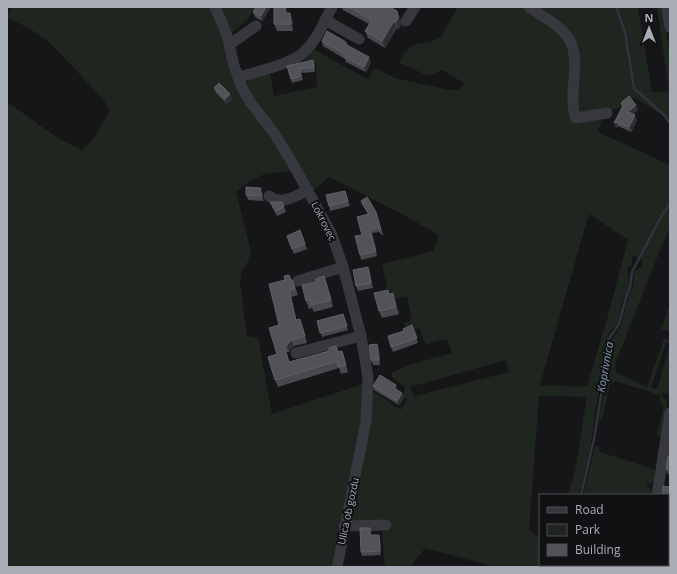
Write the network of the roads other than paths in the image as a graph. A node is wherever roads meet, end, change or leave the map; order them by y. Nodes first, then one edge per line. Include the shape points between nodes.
1 (215, 7) edge
2 (332, 7) edge
3 (415, 7) edge
4 (529, 7) edge
5 (667, 7) edge
6 (325, 20) junction
7 (406, 21) dead end
8 (256, 26) dead end
9 (670, 27) edge
10 (358, 39) dead end
11 (230, 44) junction
12 (238, 77) junction
13 (607, 113) dead end
14 (308, 190) junction
15 (269, 196) dead end
16 (343, 267) junction
17 (298, 281) dead end
18 (362, 336) junction
19 (296, 353) dead end
20 (670, 413) edge
21 (360, 454) joint
22 (657, 494) edge
23 (386, 525) dead end
24 (344, 526) junction
25 (337, 567) edge

1 - 11 street, Lokrovec
2 - 6 street
3 - 7 street
4 - 13 street via 556,25 571,41 574,56 573,102 576,118
5 - 9 street
6 - 10 street
6 - 12 street via 314,40 294,59
8 - 11 street
11 - 12 street, Lokrovec
12 - 14 street, Lokrovec via 251,103 274,133
14 - 15 street via 287,200 272,199
14 - 16 street, Lokrovec via 332,235
16 - 17 street
16 - 18 street, Lokrovec
18 - 19 street
18 - 21 street, Lokrovec via 368,377 366,421
20 - 22 street
21 - 24 street, Ulica ob gozdu
23 - 24 street
24 - 25 street, Ulica ob gozdu

